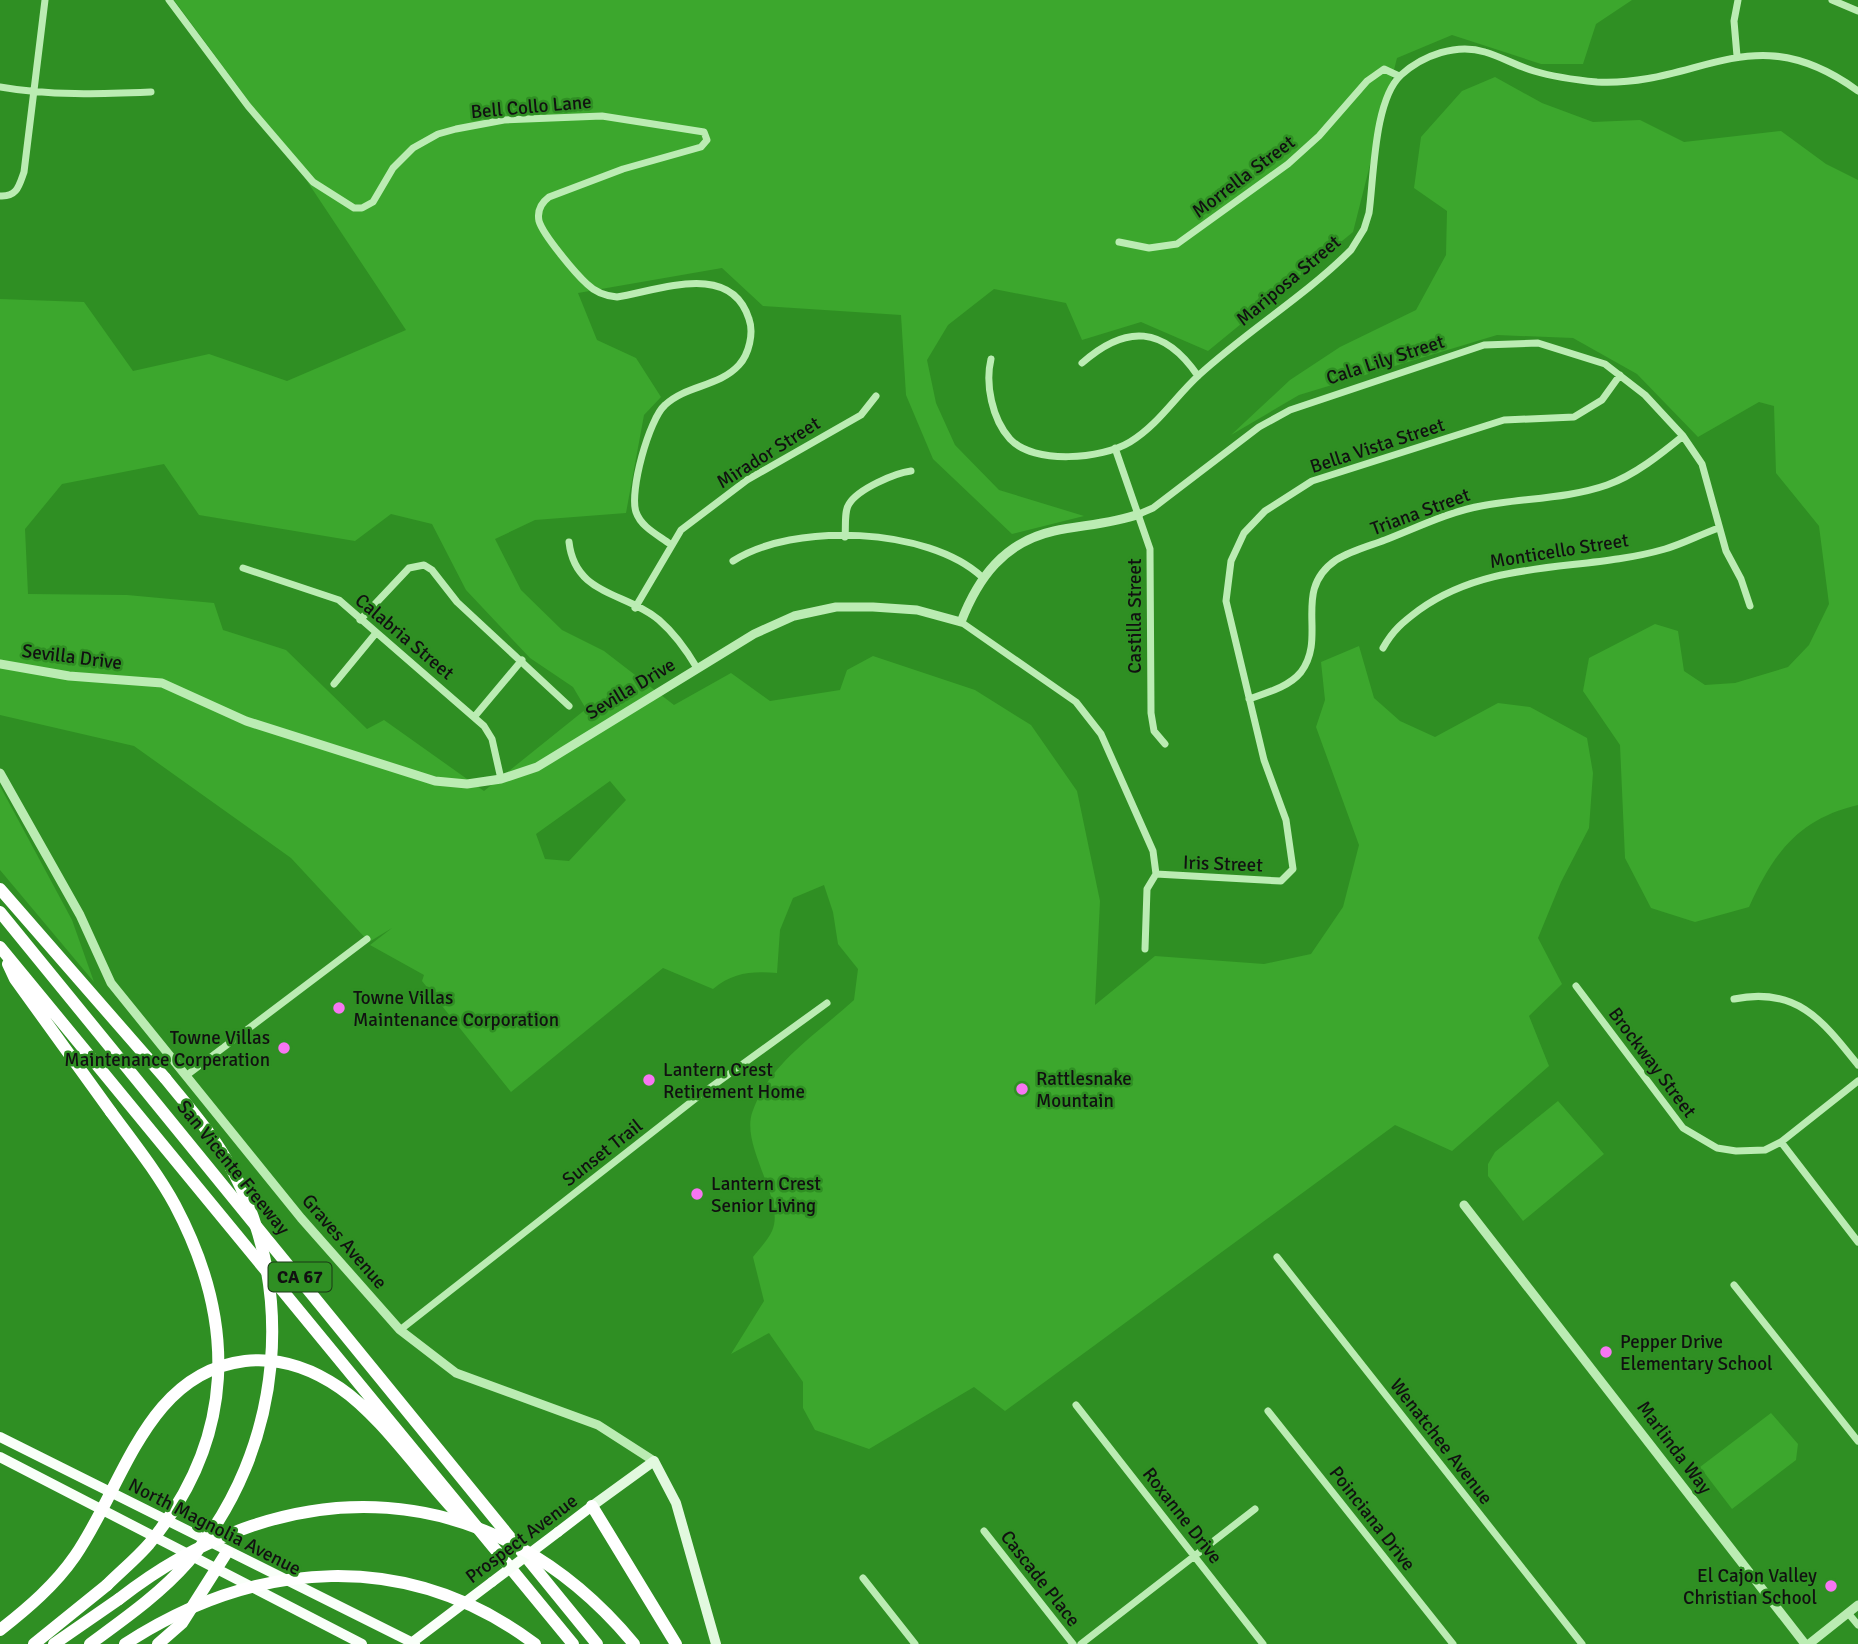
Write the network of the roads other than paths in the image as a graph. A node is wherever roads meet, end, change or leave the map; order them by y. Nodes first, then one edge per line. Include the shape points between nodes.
1 (46, 0) edge
2 (169, 0) edge
3 (1738, 0) edge
4 (1832, 0) edge
5 (1858, 11) edge
6 (1737, 56) junction
7 (1399, 76) junction
8 (0, 87) edge
9 (1858, 91) edge
10 (32, 92) junction
11 (150, 92) dead end
12 (0, 196) edge
13 (1119, 242) dead end
14 (991, 359) dead end
15 (1082, 363) dead end
16 (1620, 375) junction
17 (1198, 376) junction
18 (876, 396) dead end
19 (1684, 436) junction
20 (1115, 448) junction
21 (911, 471) dead end
22 (1139, 514) junction
23 (1719, 528) junction
24 (845, 537) junction
25 (569, 542) dead end
26 (670, 544) junction
27 (733, 561) dead end
28 (243, 568) dead end
29 (982, 577) junction
30 (1749, 606) dead end
31 (635, 608) junction
32 (360, 620) junction
33 (961, 622) junction
34 (376, 633) junction
35 (1383, 648) dead end
36 (522, 660) junction
37 (0, 664) edge
38 (697, 667) junction
39 (334, 684) dead end
40 (1249, 699) junction
41 (569, 706) dead end
42 (475, 716) junction
43 (1165, 744) dead end
44 (0, 773) edge
45 (501, 779) junction
46 (1156, 874) junction
47 (1288, 876) joint
48 (0, 889) edge
49 (0, 912) edge
50 (367, 939) dead end
51 (0, 948) edge
52 (1145, 949) dead end
53 (1576, 986) dead end
54 (1734, 999) dead end
55 (827, 1003) dead end
56 (1858, 1065) edge
57 (187, 1075) junction
58 (1858, 1082) edge
59 (1781, 1142) junction
60 (1464, 1206) dead end
61 (1858, 1242) edge
62 (1278, 1258) dead end
63 (1734, 1285) dead end
64 (400, 1330) junction
65 (1076, 1405) dead end
66 (1268, 1411) dead end
67 (0, 1437) edge
68 (1858, 1441) edge
69 (0, 1457) edge
70 (654, 1461) junction
71 (111, 1493) junction
72 (592, 1506) junction
73 (1255, 1509) dead end
74 (103, 1511) junction
75 (984, 1531) dead end
76 (227, 1552) junction
77 (1195, 1556) junction
78 (217, 1570) junction
79 (863, 1578) dead end
80 (530, 1591) junction
81 (1858, 1605) edge
82 (1848, 1613) junction
83 (1858, 1625) edge
84 (0, 1630) edge
85 (34, 1644) edge
86 (54, 1644) edge
87 (90, 1644) edge
88 (125, 1644) edge
89 (158, 1644) edge
90 (362, 1644) edge
91 (413, 1644) edge
92 (535, 1644) edge
93 (573, 1644) edge
94 (597, 1644) edge
95 (634, 1644) edge
96 (676, 1644) edge
97 (716, 1644) edge
98 (915, 1644) edge
99 (1073, 1644) edge
100 (1081, 1644) edge
101 (1263, 1644) edge
102 (1453, 1644) edge
103 (1582, 1644) edge
104 (1807, 1644) edge

1 - 10 street
2 - 26 street, Bell Collo Lane via 248,106 313,182 354,208 373,202 393,168 413,148 456,129 516,119 602,116 668,129 698,129 706,134 702,147 623,169 550,197 540,209 542,227 587,284 602,294 617,297 709,283 732,292 749,319 751,333 741,363 715,383 665,405 649,433 634,505 642,523
3 - 6 street via 1734,21
4 - 5 street
6 - 7 street via 1645,78 1598,82 1535,72 1484,51 1450,49
6 - 9 street via 1768,55 1804,62
7 - 13 street, Morrella Street via 1384,69 1367,81 1288,164 1177,244 1149,248
7 - 17 street, Mariposa Street via 1384,103 1369,213 1356,243
8 - 10 street
10 - 11 street
10 - 12 street via 24,172 13,195
14 - 20 street, Mariposa Street via 987,376 997,414 1003,430 1021,448 1052,457
15 - 17 street via 1101,346 1131,334 1174,348
16 - 19 street, Cala Lily Street
16 - 22 street, Cala Lily Street via 1605,363 1550,346 1484,345 1290,410
16 - 40 street, Bella Vista Street via 1602,400 1582,414 1566,419 1504,420 1312,481 1265,511 1239,542 1227,581 1226,601
17 - 20 street, Mariposa Street via 1149,428
18 - 26 street, Mirador Street via 861,415 747,480 681,530
19 - 23 street, Cala Lily Street via 1702,464
19 - 40 street, Triana Street via 1609,484 1460,510 1336,560 1313,591 1312,645 1300,673
20 - 22 street, Castilla Street
21 - 24 street via 896,472 855,497 847,506
22 - 29 street, Cala Lily Street via 1032,538 1004,555
22 - 43 street, Castilla Street via 1150,550 1150,713 1154,731
23 - 30 street, Cala Lily Street
23 - 35 street, Monticello Street via 1665,549 1517,570 1473,581 1446,593 1393,629
24 - 27 street via 782,541 750,550
24 - 29 street via 877,537 928,547
25 - 31 street via 571,558 581,574
26 - 31 street, Mirador Street
28 - 32 street, Calabria Street via 339,600
29 - 33 street, Cala Lily Street
31 - 38 street via 663,624
32 - 34 street, Calabria Street
32 - 36 street via 409,568 424,565 457,602
33 - 38 street, Sevilla Drive via 917,610 836,607 774,625
33 - 46 street, Sevilla Drive via 1076,702 1091,719 1153,851
34 - 39 street
34 - 42 street, Calabria Street
36 - 41 street
36 - 42 street
37 - 45 street, Sevilla Drive via 69,676 162,683 246,721 435,780 467,784
38 - 45 street, Sevilla Drive via 537,767
40 - 47 street, Bella Vista Street via 1286,820 1293,869
42 - 45 street, Calabria Street via 492,739
44 - 57 street, Graves Avenue via 80,915 111,983
46 - 47 street, Iris Street via 1281,881
46 - 52 street via 1147,889
48 - 87 highway, bridge via 165,1078 224,1155 252,1216 270,1286 268,1390 253,1454 218,1521 188,1561
49 - 94 highway, San Vicente Freeway / CA 67
50 - 57 street
51 - 80 highway, San Vicente Freeway / CA 67
51 - 85 highway, bridge via 15,979 174,1204 216,1310 220,1348 211,1421 198,1461 168,1518 107,1585
53 - 59 street, Brockway Street via 1690,1135 1736,1152 1765,1150
54 - 56 street via 1776,998 1805,1008 1827,1026
55 - 64 street, Sunset Trail via 700,1095
57 - 64 street, Graves Avenue via 301,1218
58 - 59 street, Brockway Street
59 - 61 street
60 - 104 street, Marlinda Way
62 - 103 street, Wenatchee Avenue
63 - 68 street
64 - 70 street, Graves Avenue via 456,1373 598,1425
65 - 77 street, Roxanne Drive
66 - 102 street, Poinciana Drive
67 - 71 main road, North Magnolia Avenue
69 - 74 main road, North Magnolia Avenue
70 - 72 main road, Prospect Avenue
70 - 97 main road, Graves Avenue via 676,1503
71 - 74 highway
71 - 76 main road, North Magnolia Avenue
71 - 80 highway via 151,1420 182,1385 231,1363 285,1362 317,1374 349,1396
72 - 91 main road, Prospect Avenue, bridge
72 - 96 highway
73 - 77 street
74 - 78 main road, North Magnolia Avenue
74 - 84 highway via 56,1580
75 - 99 street, Cascade Place
76 - 78 highway
76 - 91 main road, North Magnolia Avenue
77 - 100 street
77 - 101 street, Roxanne Drive
78 - 89 highway via 182,1623
78 - 90 main road, North Magnolia Avenue
79 - 98 street
80 - 93 highway, San Vicente Freeway / CA 67
81 - 82 street
82 - 83 street
82 - 104 street
86 - 95 highway, bridge via 179,1556 252,1525 340,1507 426,1513 511,1541 573,1581
88 - 92 highway, bridge via 212,1597 287,1579 340,1575 398,1582 453,1596

